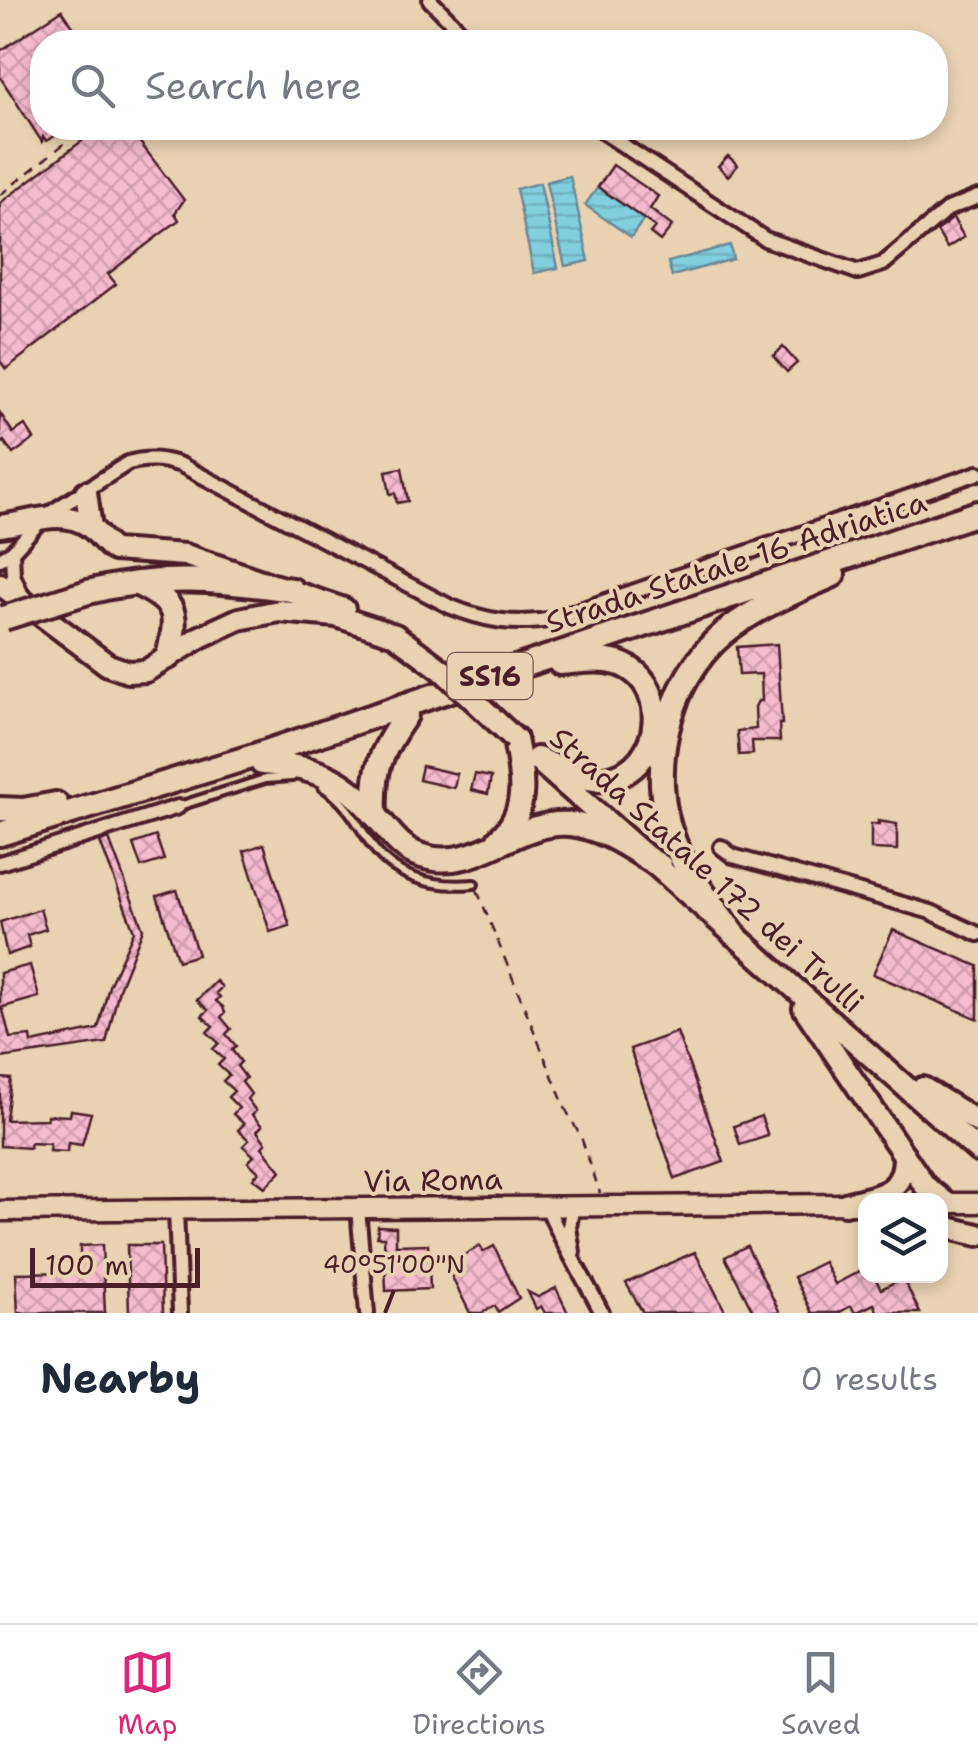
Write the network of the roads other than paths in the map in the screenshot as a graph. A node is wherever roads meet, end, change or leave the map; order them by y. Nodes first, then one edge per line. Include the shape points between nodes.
1 (430, 0) edge
2 (459, 30) edge
3 (615, 140) edge
4 (978, 196) edge
5 (978, 473) edge
6 (86, 492) junction
7 (978, 513) edge
8 (44, 518) junction
9 (0, 526) edge
10 (978, 526) edge
11 (91, 528) junction
12 (6, 556) edge
13 (840, 572) junction
14 (0, 573) edge
15 (135, 582) junction
16 (0, 584) edge
17 (292, 590) junction
18 (24, 601) junction
19 (1, 620) edge
20 (395, 635) junction
21 (168, 657) junction
22 (560, 663) junction
23 (406, 716) junction
24 (516, 739) junction
25 (286, 744) junction
26 (537, 759) junction
27 (262, 763) junction
28 (178, 806) joint
29 (0, 809) edge
30 (375, 815) junction
31 (0, 834) edge
32 (0, 845) edge
33 (721, 847) dead end
34 (490, 848) junction
35 (0, 864) edge
36 (660, 866) junction
37 (474, 884) road end
38 (734, 934) junction
39 (978, 934) edge
40 (776, 970) junction
41 (841, 1028) junction
42 (978, 1122) edge
43 (978, 1151) edge
44 (904, 1156) junction
45 (886, 1193) edge
46 (933, 1193) edge
47 (948, 1202) edge
48 (978, 1202) edge
49 (858, 1205) edge
50 (547, 1206) junction
51 (574, 1206) junction
52 (358, 1208) junction
53 (176, 1209) junction
54 (0, 1212) edge
55 (948, 1228) edge
56 (978, 1235) edge
57 (573, 1255) junction
58 (180, 1313) edge
59 (367, 1313) edge
60 (602, 1313) edge

1 - 2 street
3 - 4 street via 765,239 858,272 884,264 948,209
5 - 6 street via 524,625 449,606 181,464 128,463
6 - 8 street
6 - 11 main road
7 - 25 highway, Strada Statale 16 Adriatica / SS16
8 - 9 main road
8 - 11 main road via 70,517
8 - 12 street
10 - 13 highway, Strada Statale 16 Adriatica / SS16
11 - 17 main road via 114,550 185,554
12 - 18 street
13 - 22 highway, Strada Statale 16 Adriatica / SS16
13 - 38 highway via 760,608 722,634 695,666 664,737 665,806 674,842
14 - 18 main road
15 - 17 highway via 232,581
15 - 19 highway, bridge
15 - 21 highway via 174,609
16 - 18 main road
17 - 20 main road
18 - 21 main road via 108,665 146,671
20 - 21 main road via 336,616 279,611 240,618
20 - 24 main road, Strada Statale 172 dei Trulli, bridge
22 - 23 highway, Strada Statale 16 Adriatica / SS16
22 - 26 highway via 609,661 630,670 656,706 654,735 643,758 623,774 600,780
23 - 27 highway, Strada Statale 16 Adriatica / SS16
23 - 30 highway via 382,748
24 - 26 main road, Strada Statale 172 dei Trulli
24 - 34 highway via 520,810
25 - 29 highway via 61,803
25 - 31 highway, Strada Statale 16 Adriatica / SS16
26 - 36 main road, Strada Statale 172 dei Trulli
27 - 30 highway via 313,770 344,784
27 - 32 highway, Strada Statale 16 Adriatica / SS16
28 - 35 street
28 - 37 lane via 265,779 308,779 342,801 391,865 436,885
30 - 34 highway via 400,844 421,856 445,860
33 - 39 street via 733,856 931,912
34 - 36 highway via 532,828 570,824 608,835
36 - 38 main road, Strada Statale 172 dei Trulli
38 - 40 main road, Strada Statale 172 dei Trulli
40 - 41 main road, Strada Statale 172 dei Trulli
40 - 44 main road
41 - 42 main road
41 - 43 main road, Strada Statale 172 dei Trulli
44 - 45 main road via 904,1171
44 - 46 main road
47 - 48 street
49 - 51 street, Via Roma
50 - 51 street, Via Roma
50 - 52 street, Via Roma
50 - 57 street
51 - 57 street
52 - 53 street, Via Roma
52 - 59 street
53 - 54 street, Via Roma
53 - 58 street
55 - 56 main road
57 - 60 street

